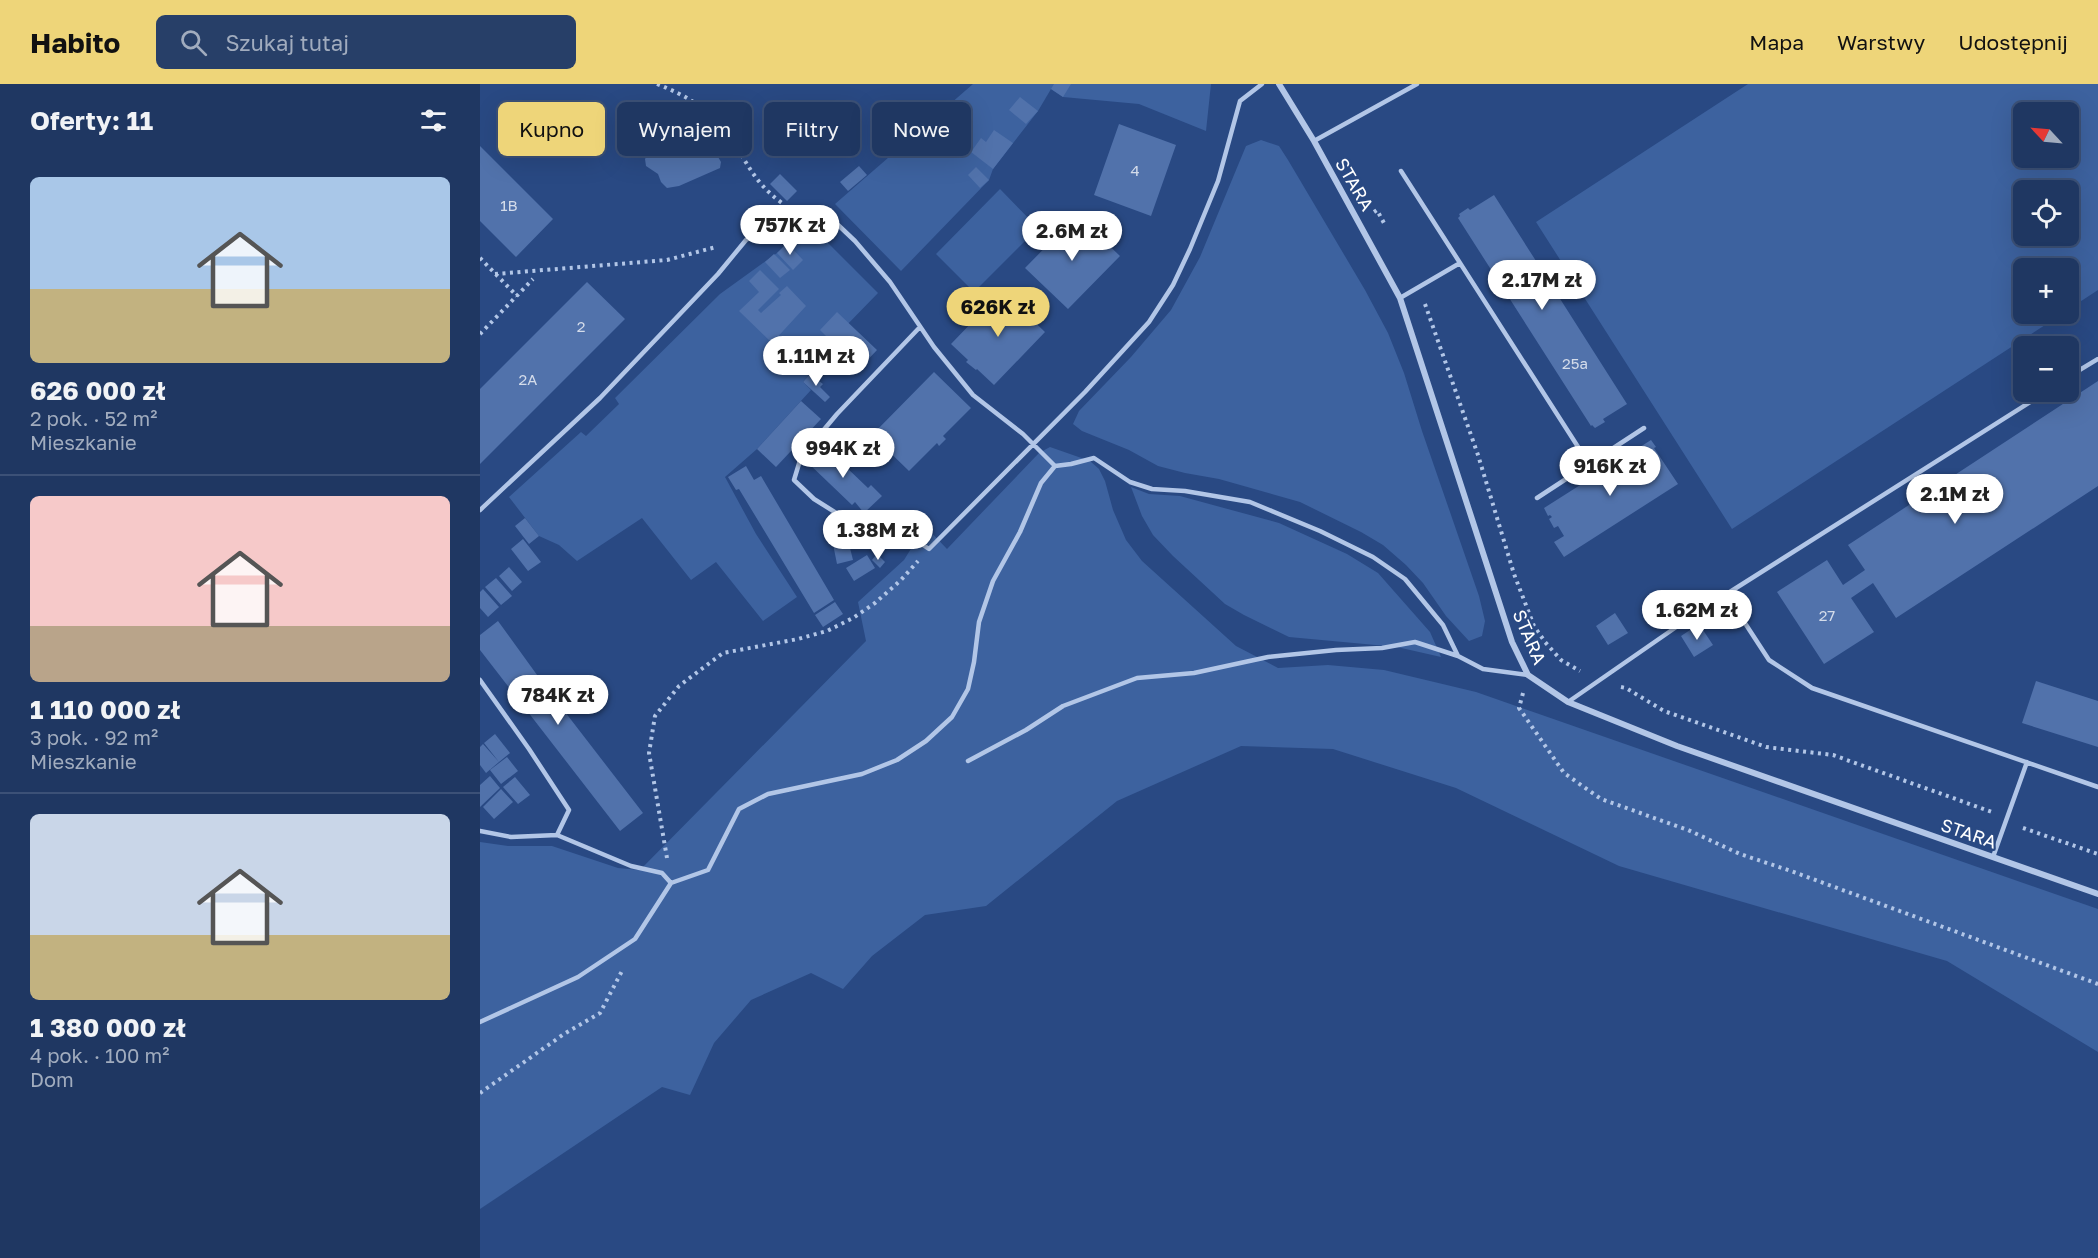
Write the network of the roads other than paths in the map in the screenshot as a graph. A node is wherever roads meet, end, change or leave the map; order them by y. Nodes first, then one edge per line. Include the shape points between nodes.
1 (1262, 84) edge
2 (1279, 84) edge
3 (1417, 84) edge
4 (1314, 141) junction
5 (1401, 171) dead end
6 (1460, 263) junction
7 (1400, 298) junction
8 (920, 327) junction
9 (2098, 358) edge
10 (2079, 370) edge
11 (2030, 402) edge
12 (1644, 428) dead end
13 (1033, 444) junction
14 (1589, 464) junction
15 (1055, 466) junction
16 (1538, 498) dead end
17 (480, 510) edge
18 (1726, 594) junction
19 (1458, 656) junction
20 (1528, 675) junction
21 (480, 680) edge
22 (1568, 702) junction
23 (968, 761) dead end
24 (2027, 762) junction
25 (2098, 787) edge
26 (480, 831) edge
27 (557, 835) junction
28 (1993, 857) junction
29 (671, 884) junction
30 (2098, 894) edge
31 (480, 1022) edge

1 - 13 lane via 1240,101 1218,181 1173,285 1149,322
2 - 4 street, STARA
3 - 4 lane
4 - 7 street, STARA
5 - 6 lane
6 - 7 lane
6 - 14 lane
7 - 20 street, STARA via 1512,642
8 - 13 lane via 974,395
8 - 13 lane via 801,457 794,480 814,499 849,521 902,531 929,549
8 - 17 lane via 890,282 836,223 817,214 774,224 746,240 600,398
9 - 10 lane
11 - 18 lane
12 - 14 lane
13 - 15 lane
14 - 16 lane
15 - 19 lane via 1094,458 1130,482 1152,489 1250,502 1373,556 1405,579 1443,625
15 - 29 lane via 1041,483 993,580 979,622 968,688 952,717 897,760 862,774 768,794 739,809 708,870
18 - 22 lane
18 - 24 lane via 1769,660 1812,688
19 - 20 lane via 1483,669
19 - 23 lane via 1415,642 1268,657 1194,673 1137,678 1063,706
20 - 22 street, STARA
21 - 27 lane via 569,810
22 - 28 street, STARA via 1677,746
24 - 25 lane
24 - 28 lane
26 - 27 lane via 511,837
27 - 29 lane via 631,866 663,873
28 - 30 street, STARA
29 - 31 lane via 635,939 578,977

